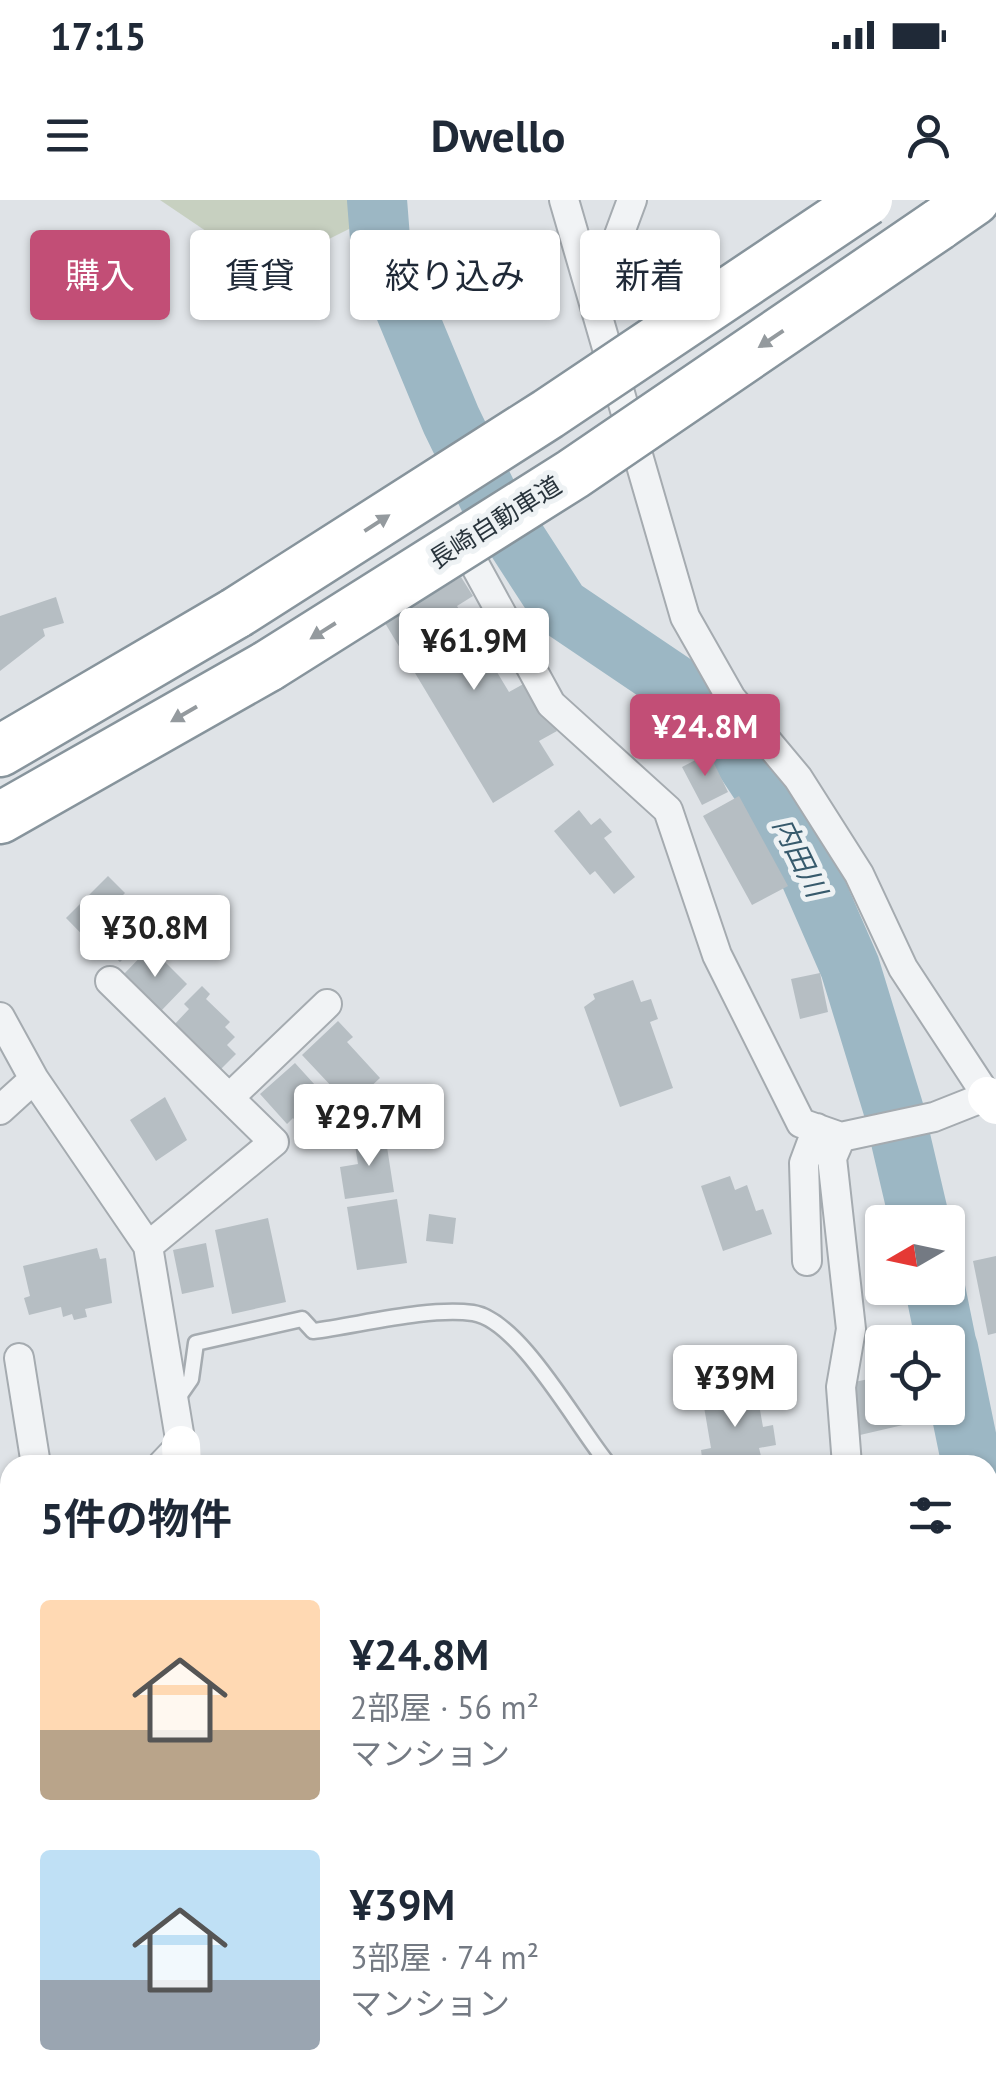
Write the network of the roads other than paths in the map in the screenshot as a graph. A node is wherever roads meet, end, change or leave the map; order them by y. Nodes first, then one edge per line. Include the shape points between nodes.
1 (564, 200) edge
2 (632, 200) edge
3 (867, 200) edge
4 (956, 212) edge
5 (621, 230) edge
6 (580, 248) edge
7 (602, 320) edge
8 (476, 567) dead end
9 (0, 751) edge
10 (0, 818) edge
11 (110, 980) dead end
12 (327, 1004) dead end
13 (0, 1017) edge
14 (34, 1079) junction
15 (230, 1097) junction
16 (992, 1100) edge
17 (0, 1110) edge
18 (829, 1132) junction
19 (148, 1246) junction
20 (806, 1260) dead end
21 (19, 1358) dead end
22 (174, 1402) junction
23 (34, 1455) edge
24 (175, 1455) edge
25 (601, 1455) edge
26 (846, 1455) edge

1 - 6 street
2 - 5 street
9 -> 3 highway, bridge via 236,612 548,414
4 -> 10 highway, 長崎自動車道, bridge via 573,474 268,666
7 - 16 street via 685,617 731,698 798,778 849,858 903,968
8 - 18 street via 551,704 668,810 717,955 750,1028 801,1123
11 - 15 street
12 - 15 street
13 - 14 street
14 - 17 street
14 - 19 street
15 - 19 street via 274,1142
16 - 18 street via 934,1117
18 - 20 street via 804,1163
18 - 26 street via 851,1328 841,1387
19 - 22 street
21 - 23 street
22 - 24 street
22 - 25 lane via 190,1379 196,1342 302,1320 313,1331 477,1313 510,1332 536,1361

